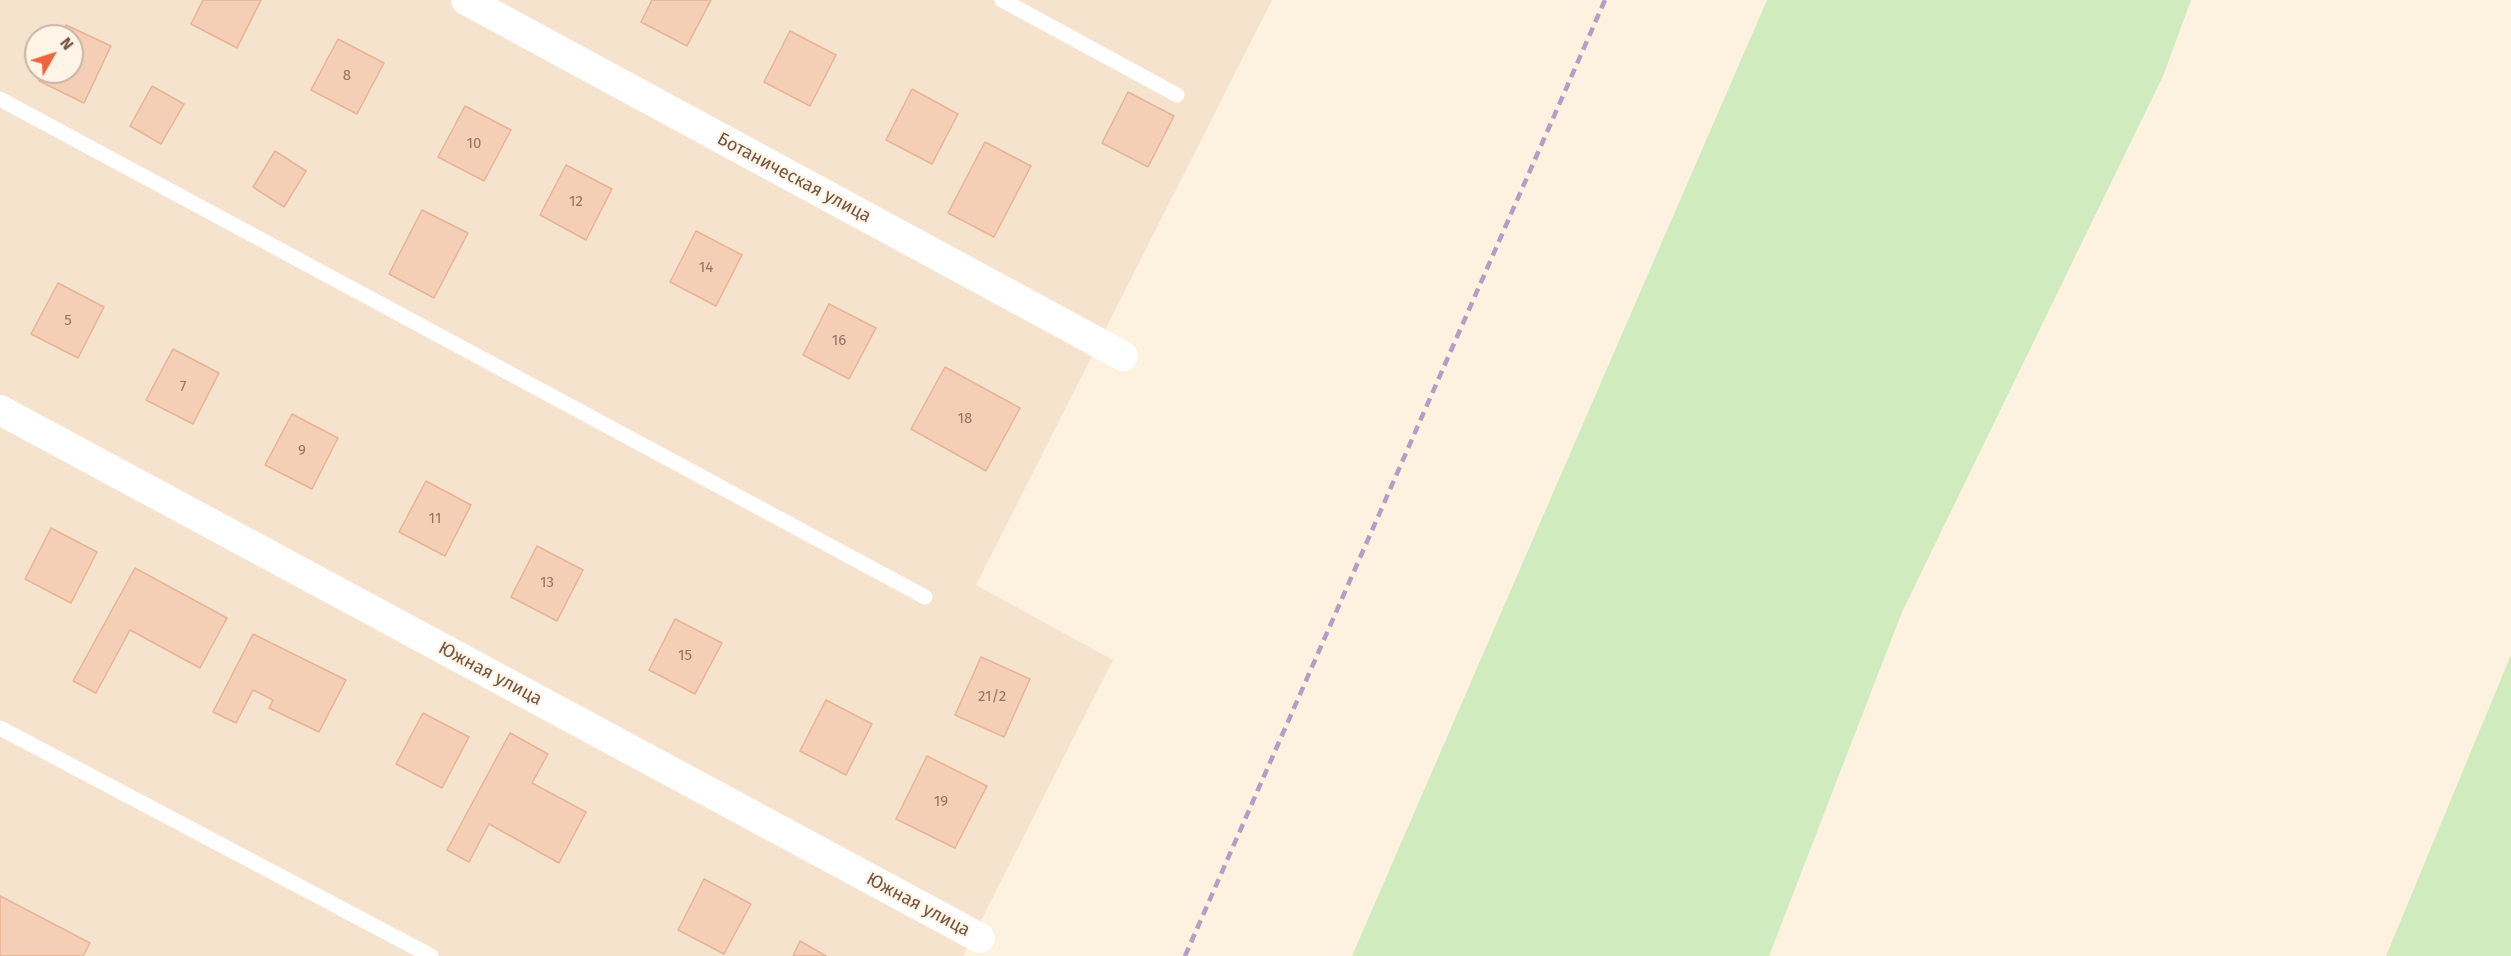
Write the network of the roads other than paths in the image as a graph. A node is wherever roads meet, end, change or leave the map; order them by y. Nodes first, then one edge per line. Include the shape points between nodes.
1 (466, 0) edge
2 (1002, 0) edge
3 (1177, 95) dead end
4 (0, 99) edge
5 (1123, 356) dead end
6 (0, 410) edge
7 (925, 597) dead end
8 (0, 728) edge
9 (980, 938) dead end
10 (431, 956) edge

1 - 5 street, Ботаническая улица
2 - 3 lane
4 - 7 lane
6 - 9 street, Южная улица
8 - 10 lane

